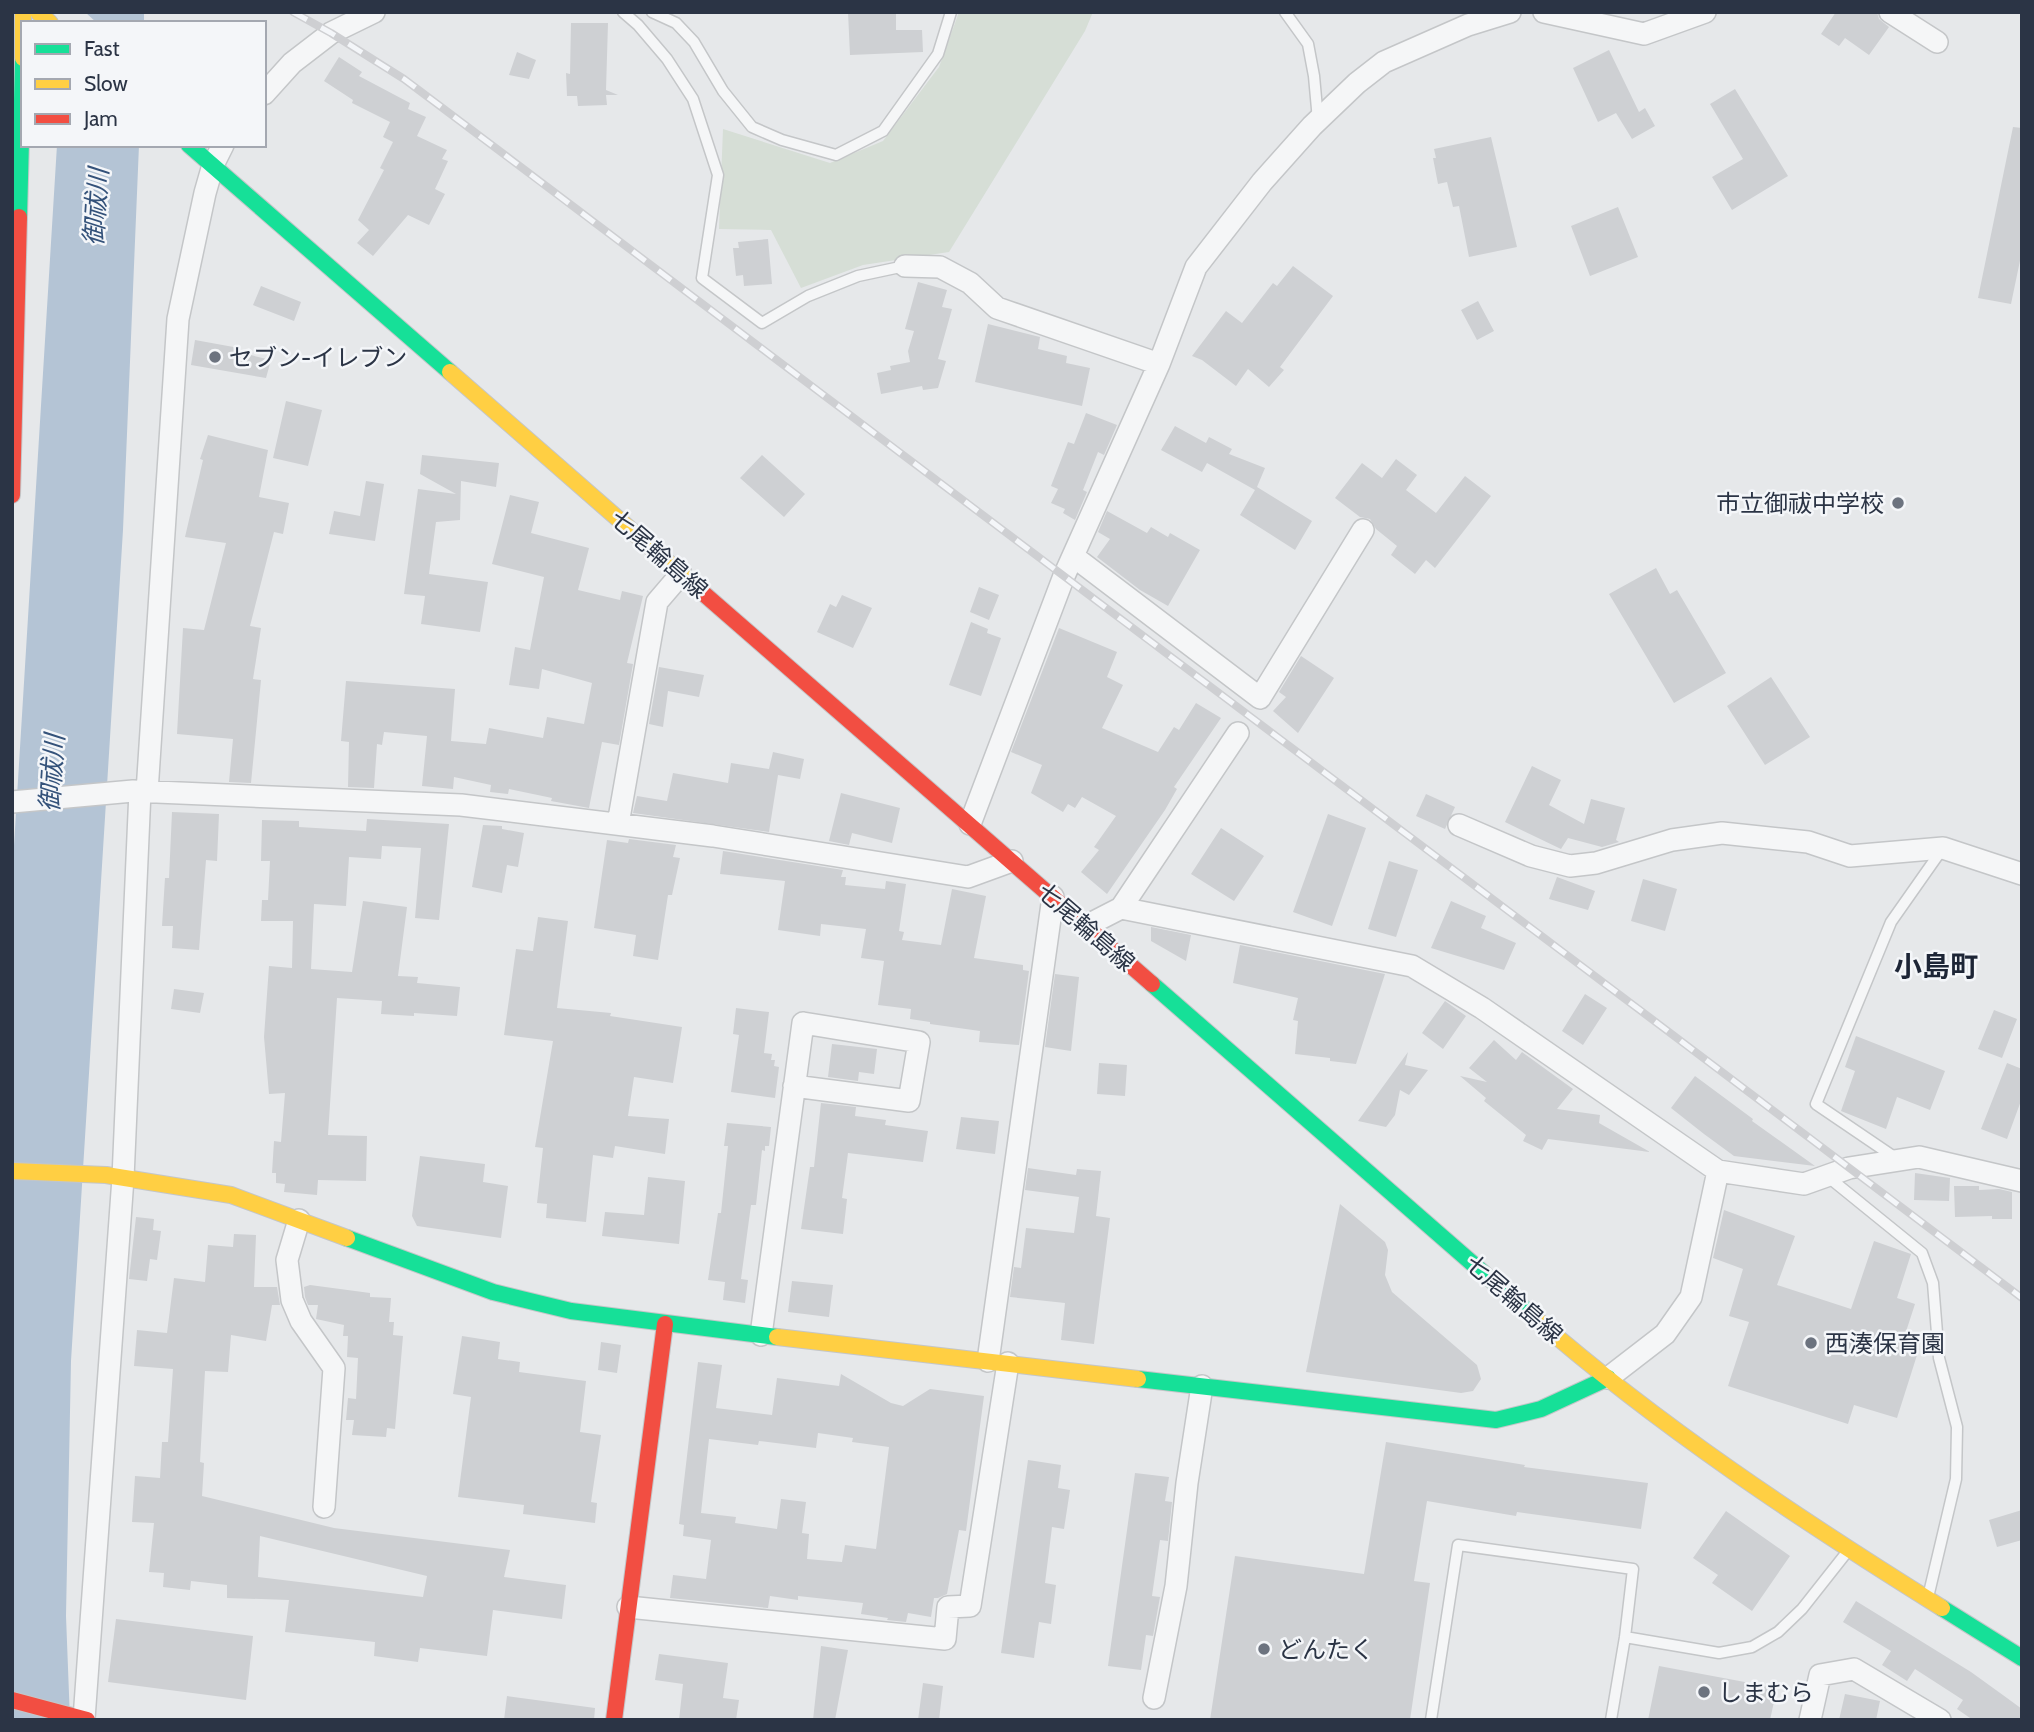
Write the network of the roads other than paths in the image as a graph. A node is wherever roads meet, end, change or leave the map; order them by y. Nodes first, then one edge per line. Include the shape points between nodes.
1 (623, 12) edge
2 (652, 12) edge
3 (951, 12) edge
4 (1285, 12) edge
5 (1510, 12) edge
6 (1544, 12) edge
7 (1705, 12) edge
8 (1890, 12) edge
9 (356, 16) edge
10 (1937, 42) dead end
11 (266, 92) edge
12 (1318, 120) junction
13 (21, 139) edge
14 (191, 147) edge
15 (222, 147) edge
16 (213, 165) junction
17 (905, 266) joint
18 (1159, 363) junction
19 (12, 495) edge
20 (1363, 530) dead end
21 (1073, 556) junction
22 (681, 574) junction
23 (1238, 733) dead end
24 (140, 791) junction
25 (12, 802) edge
26 (618, 824) junction
27 (970, 824) junction
28 (1460, 825) dead end
29 (1943, 848) junction
30 (1012, 861) junction
31 (2022, 874) edge
32 (1053, 897) junction
33 (1121, 908) junction
34 (1086, 926) junction
35 (794, 1086) junction
36 (1898, 1160) junction
37 (12, 1171) edge
38 (1718, 1171) junction
39 (1828, 1176) junction
40 (114, 1177) junction
41 (2020, 1177) edge
42 (299, 1220) junction
43 (665, 1324) junction
44 (761, 1335) junction
45 (998, 1362) junction
46 (1608, 1378) junction
47 (1202, 1386) junction
48 (324, 1507) dead end
49 (1849, 1549) junction
50 (1927, 1599) junction
51 (628, 1607) junction
52 (1625, 1637) junction
53 (2022, 1658) edge
54 (1154, 1698) dead end
55 (12, 1700) edge
56 (83, 1719) edge
57 (614, 1720) edge
58 (1431, 1720) edge
59 (1611, 1720) edge
60 (1810, 1720) edge
61 (1940, 1720) edge

1 - 17 lane via 667,60 693,99 718,175 702,278 762,323 808,296 858,276
2 - 3 lane via 677,23 694,41 723,91 752,127 836,155 883,131 938,54
4 - 12 lane via 1308,44
5 - 12 street via 1468,24 1384,62
6 - 7 street via 1644,34
8 - 10 street
9 - 11 street via 292,63
12 - 18 street via 1262,181 1196,267
13 - 19 street
14 - 16 street, 七尾輪島線
15 - 16 street
16 - 22 street, 七尾輪島線
16 - 24 street via 178,319
17 - 18 street via 940,267 970,283 998,308
18 - 21 street
20 - 21 street via 1260,698
21 - 27 street
22 - 26 street via 657,602
22 - 27 street, 七尾輪島線
23 - 33 street
24 - 25 street
24 - 26 street via 461,805
24 - 40 street
26 - 30 street via 968,877
27 - 30 street, 七尾輪島線
28 - 29 street via 1531,856 1570,866 1596,863 1672,840 1722,833 1808,842 1850,856
29 - 31 street
29 - 36 lane via 1891,922 1816,1104
30 - 32 street, 七尾輪島線
32 - 34 street, 七尾輪島線
32 - 45 street
33 - 34 street
33 - 38 street via 1412,966 1482,1008
34 - 46 street, 七尾輪島線
35 - 35 street via 803,1023 919,1042 909,1101
35 - 44 street
36 - 39 street
36 - 41 street via 1919,1157
37 - 40 street
38 - 39 street via 1804,1184
38 - 46 street via 1691,1297 1665,1334
39 - 50 lane via 1922,1253 1933,1283 1939,1358 1957,1440 1956,1479
40 - 42 street via 231,1195
40 - 56 street
42 - 43 street via 493,1292 571,1311
42 - 48 street via 287,1260 292,1300 334,1368
43 - 44 street
43 - 51 street
44 - 45 street
45 - 47 street
45 - 51 street via 970,1606 948,1607 945,1639
46 - 47 street via 1541,1409 1496,1420
46 - 49 street, 七尾輪島線
47 - 54 street via 1177,1586
49 - 50 street, 七尾輪島線
49 - 52 lane via 1802,1609 1778,1632 1752,1647 1719,1653
50 - 53 street, 七尾輪島線
51 - 57 street
52 - 58 lane via 1633,1569 1458,1545
52 - 59 lane
55 - 56 street
60 - 61 street via 1820,1675 1854,1669

